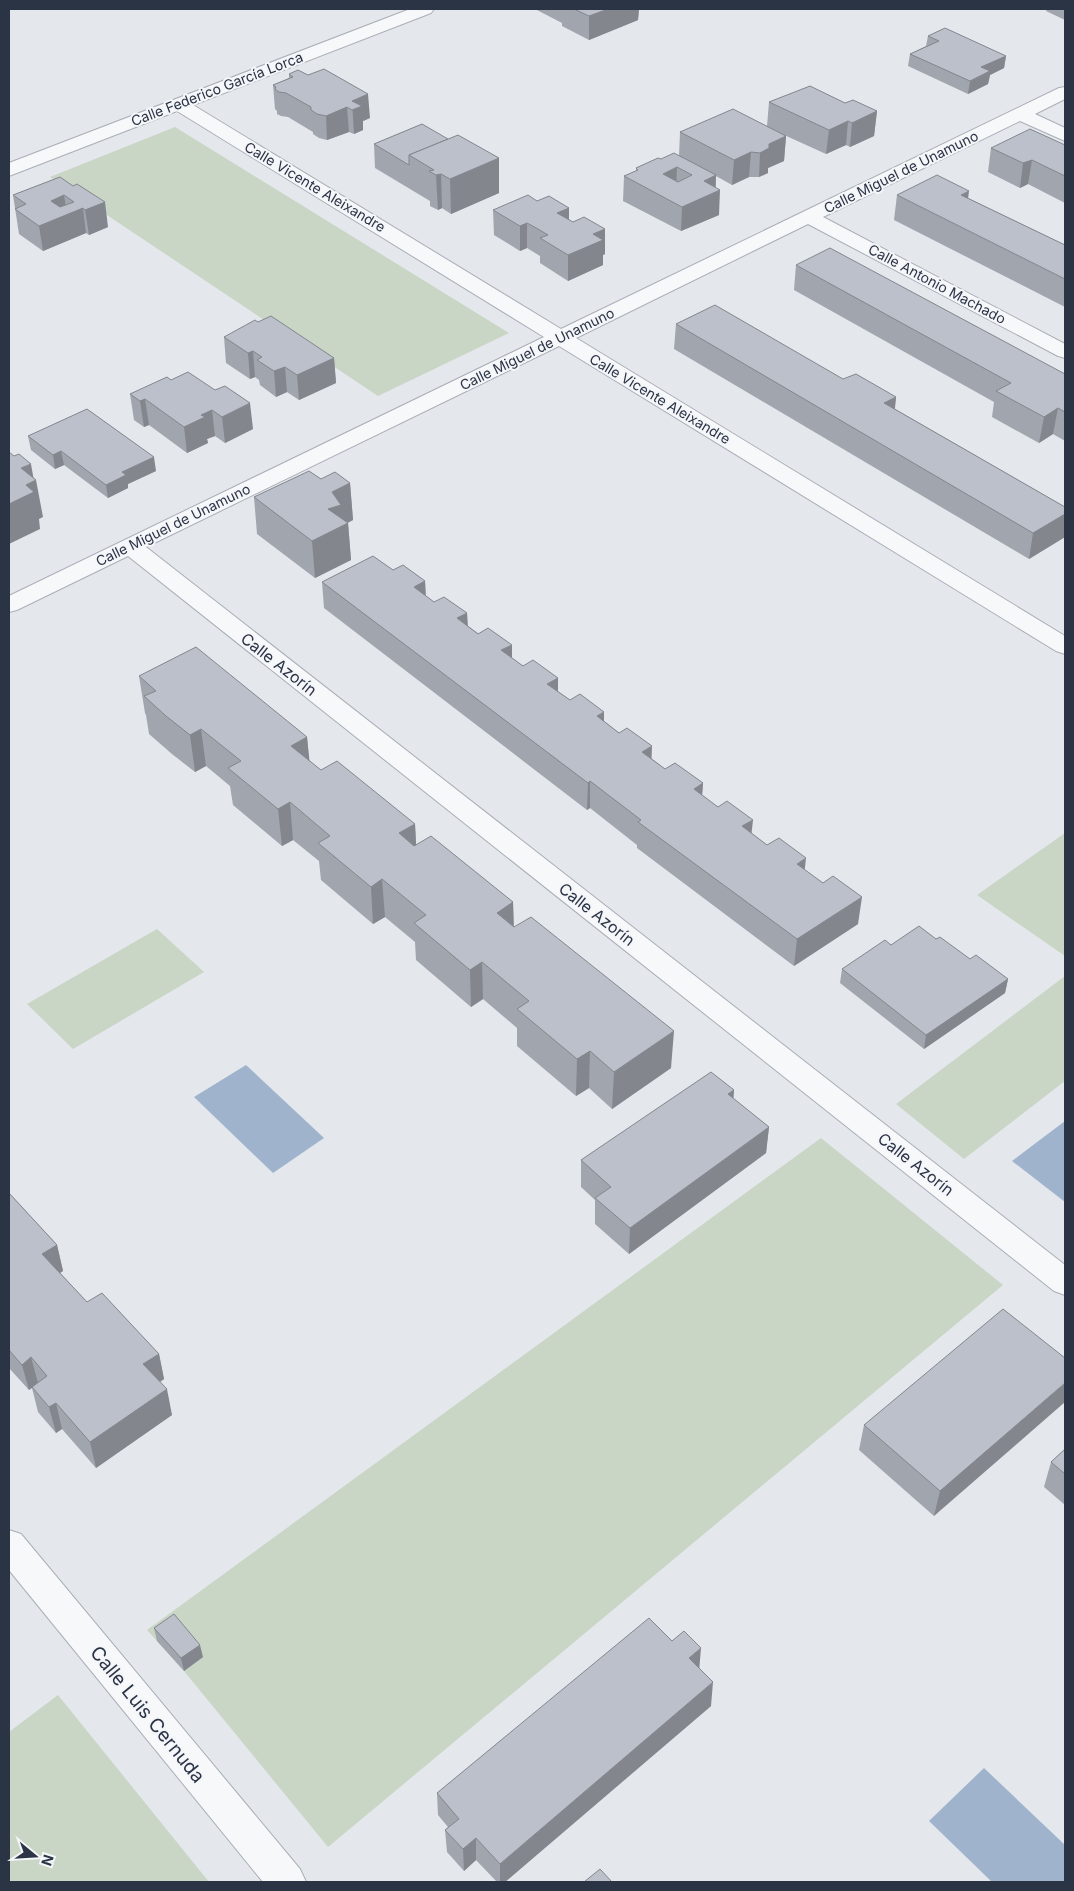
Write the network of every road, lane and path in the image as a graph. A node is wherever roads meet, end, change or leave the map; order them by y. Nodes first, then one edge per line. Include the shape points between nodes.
1 (425, 9) edge
2 (1065, 92) edge
3 (178, 104) junction
4 (1021, 114) junction
5 (1065, 135) edge
6 (9, 170) edge
7 (809, 217) junction
8 (560, 337) junction
9 (1065, 352) edge
10 (130, 546) junction
11 (9, 605) edge
12 (1065, 646) edge
13 (1065, 1282) edge
14 (9, 1545) edge
15 (286, 1882) edge

1 - 3 street, Calle Federico García Lorca
2 - 4 street, Calle Miguel de Unamuno
3 - 6 street, Calle Federico García Lorca
3 - 8 street, Calle Vicente Aleixandre
4 - 5 street
4 - 7 street, Calle Miguel de Unamuno
7 - 8 street, Calle Miguel de Unamuno
7 - 9 street, Calle Antonio Machado
8 - 10 street, Calle Miguel de Unamuno
8 - 12 street, Calle Vicente Aleixandre
10 - 11 street, Calle Miguel de Unamuno
10 - 13 street, Calle Azorín
14 - 15 street, Calle Luis Cernuda

